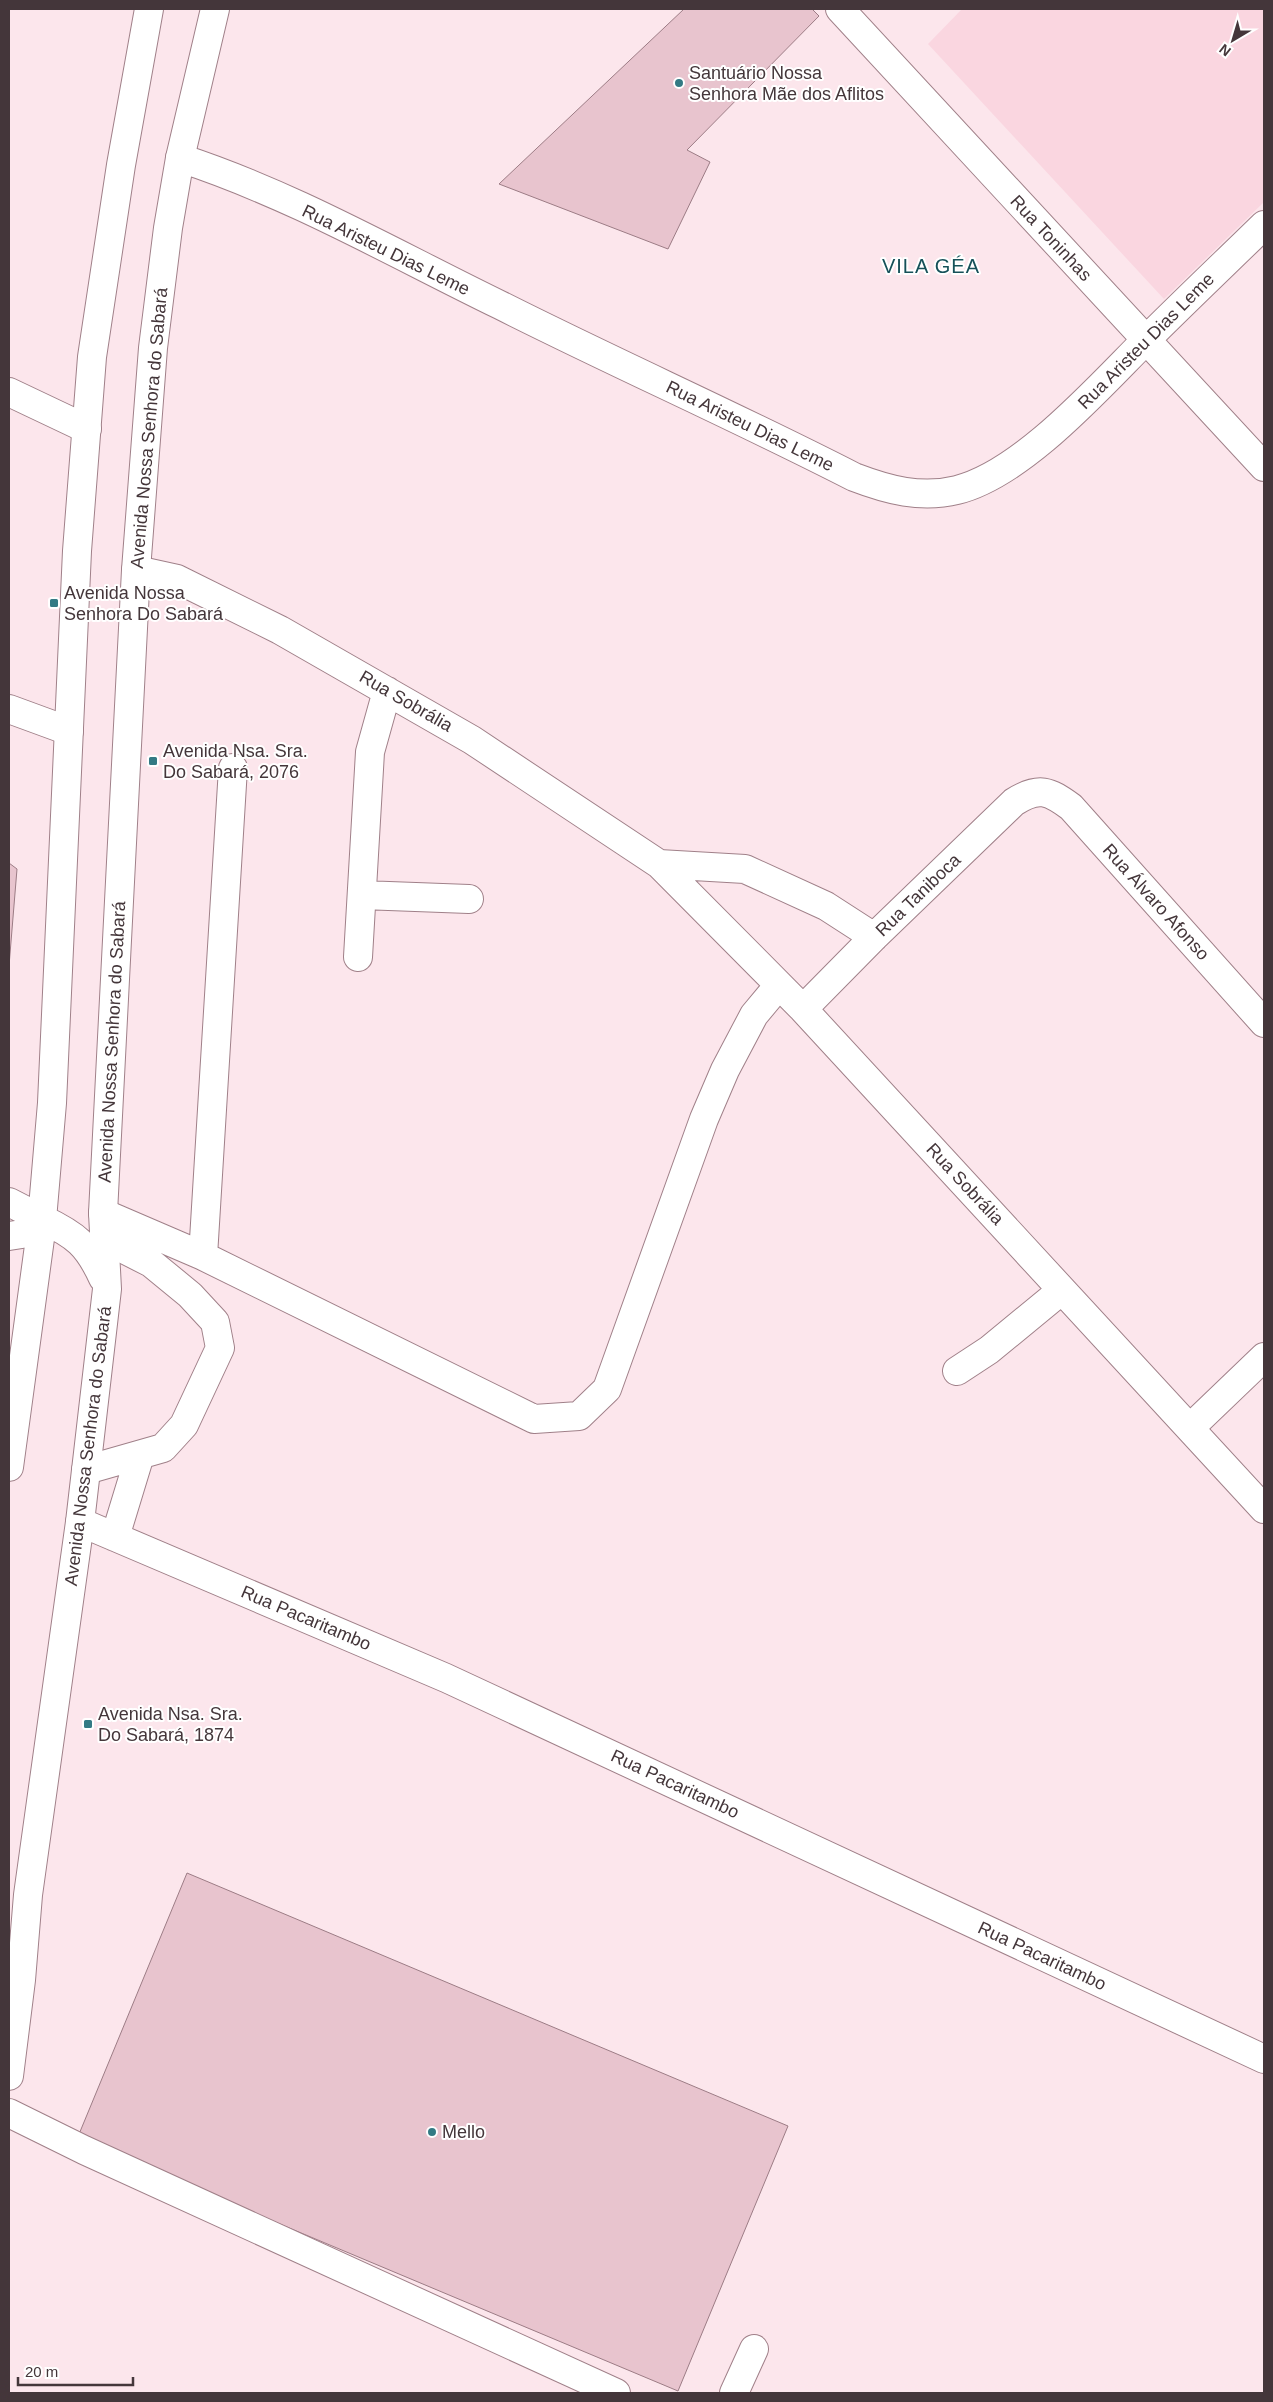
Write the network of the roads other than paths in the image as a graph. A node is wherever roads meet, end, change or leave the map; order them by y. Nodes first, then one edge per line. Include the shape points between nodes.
1 (149, 9) edge
2 (215, 9) edge
3 (840, 9) edge
4 (180, 158) junction
5 (1264, 225) edge
6 (1146, 341) junction
7 (9, 392) edge
8 (87, 429) junction
9 (1264, 467) edge
10 (136, 570) junction
11 (387, 691) junction
12 (9, 709) edge
13 (69, 731) junction
14 (233, 768) dead end
15 (1040, 791) joint
16 (659, 864) junction
17 (362, 895) junction
18 (469, 899) dead end
19 (874, 937) junction
20 (358, 957) dead end
21 (779, 985) junction
22 (803, 1009) junction
23 (1264, 1023) edge
24 (9, 1202) edge
25 (42, 1225) junction
26 (104, 1226) junction
27 (9, 1236) edge
28 (203, 1256) junction
29 (107, 1289) junction
30 (1062, 1290) junction
31 (1264, 1358) edge
32 (957, 1370) dead end
33 (14, 1405) edge
34 (1190, 1428) junction
35 (140, 1455) junction
36 (9, 1467) edge
37 (86, 1470) junction
38 (1264, 1509) edge
39 (80, 1522) junction
40 (115, 1537) junction
41 (15, 1979) edge
42 (1264, 2059) edge
43 (9, 2076) edge
44 (9, 2113) edge
45 (754, 2349) dead end
46 (616, 2393) edge
47 (734, 2393) edge

1 - 8 street via 121,165 94,347
2 - 4 street, Avenida Nossa Senhora do Sabará
3 - 6 street, Rua Toninhas
4 - 6 street, Rua Aristeu Dias Leme via 219,171 326,219 854,476 900,493 956,490 1003,470 1074,412
4 - 10 street, Avenida Nossa Senhora do Sabará via 153,348
5 - 6 street, Rua Aristeu Dias Leme
6 - 9 street, Rua Toninhas
7 - 8 street
8 - 13 street via 77,552
10 - 11 street, Rua Sobrália via 177,579 280,630
10 - 26 street, Avenida Nossa Senhora do Sabará
11 - 16 street, Rua Sobrália via 472,740
11 - 17 street via 370,752
12 - 13 street
13 - 25 street via 52,1103
14 - 28 street
15 - 19 street, Rua Taniboca via 1014,802
15 - 23 street, Rua Álvaro Afonso via 1054,795 1071,807
16 - 19 street via 745,869 826,906
16 - 21 street, Rua Sobrália
17 - 18 street
17 - 20 street
19 - 22 street, Rua Taniboca
21 - 22 street, Rua Sobrália
21 - 28 street via 754,1015 704,1119 607,1389 579,1416 534,1419
22 - 30 street, Rua Sobrália
24 - 25 street
25 - 27 street
25 - 29 street via 77,1237 88,1250
25 - 33 street
26 - 28 street
26 - 29 street, Avenida Nossa Senhora do Sabará
26 - 35 street via 190,1295 215,1322 220,1348 184,1425 163,1448
29 - 37 street, Avenida Nossa Senhora do Sabará
30 - 32 street via 989,1350
30 - 34 street, Rua Sobrália
31 - 34 street
33 - 36 street
34 - 38 street, Rua Sobrália
35 - 37 street
35 - 40 street
37 - 39 street, Avenida Nossa Senhora do Sabará
39 - 40 street, Rua Pacaritambo
39 - 41 street, Avenida Nossa Senhora do Sabará
40 - 42 street, Rua Pacaritambo via 446,1678
41 - 43 street, Avenida Nossa Senhora do Sabará
44 - 46 street
45 - 47 street

